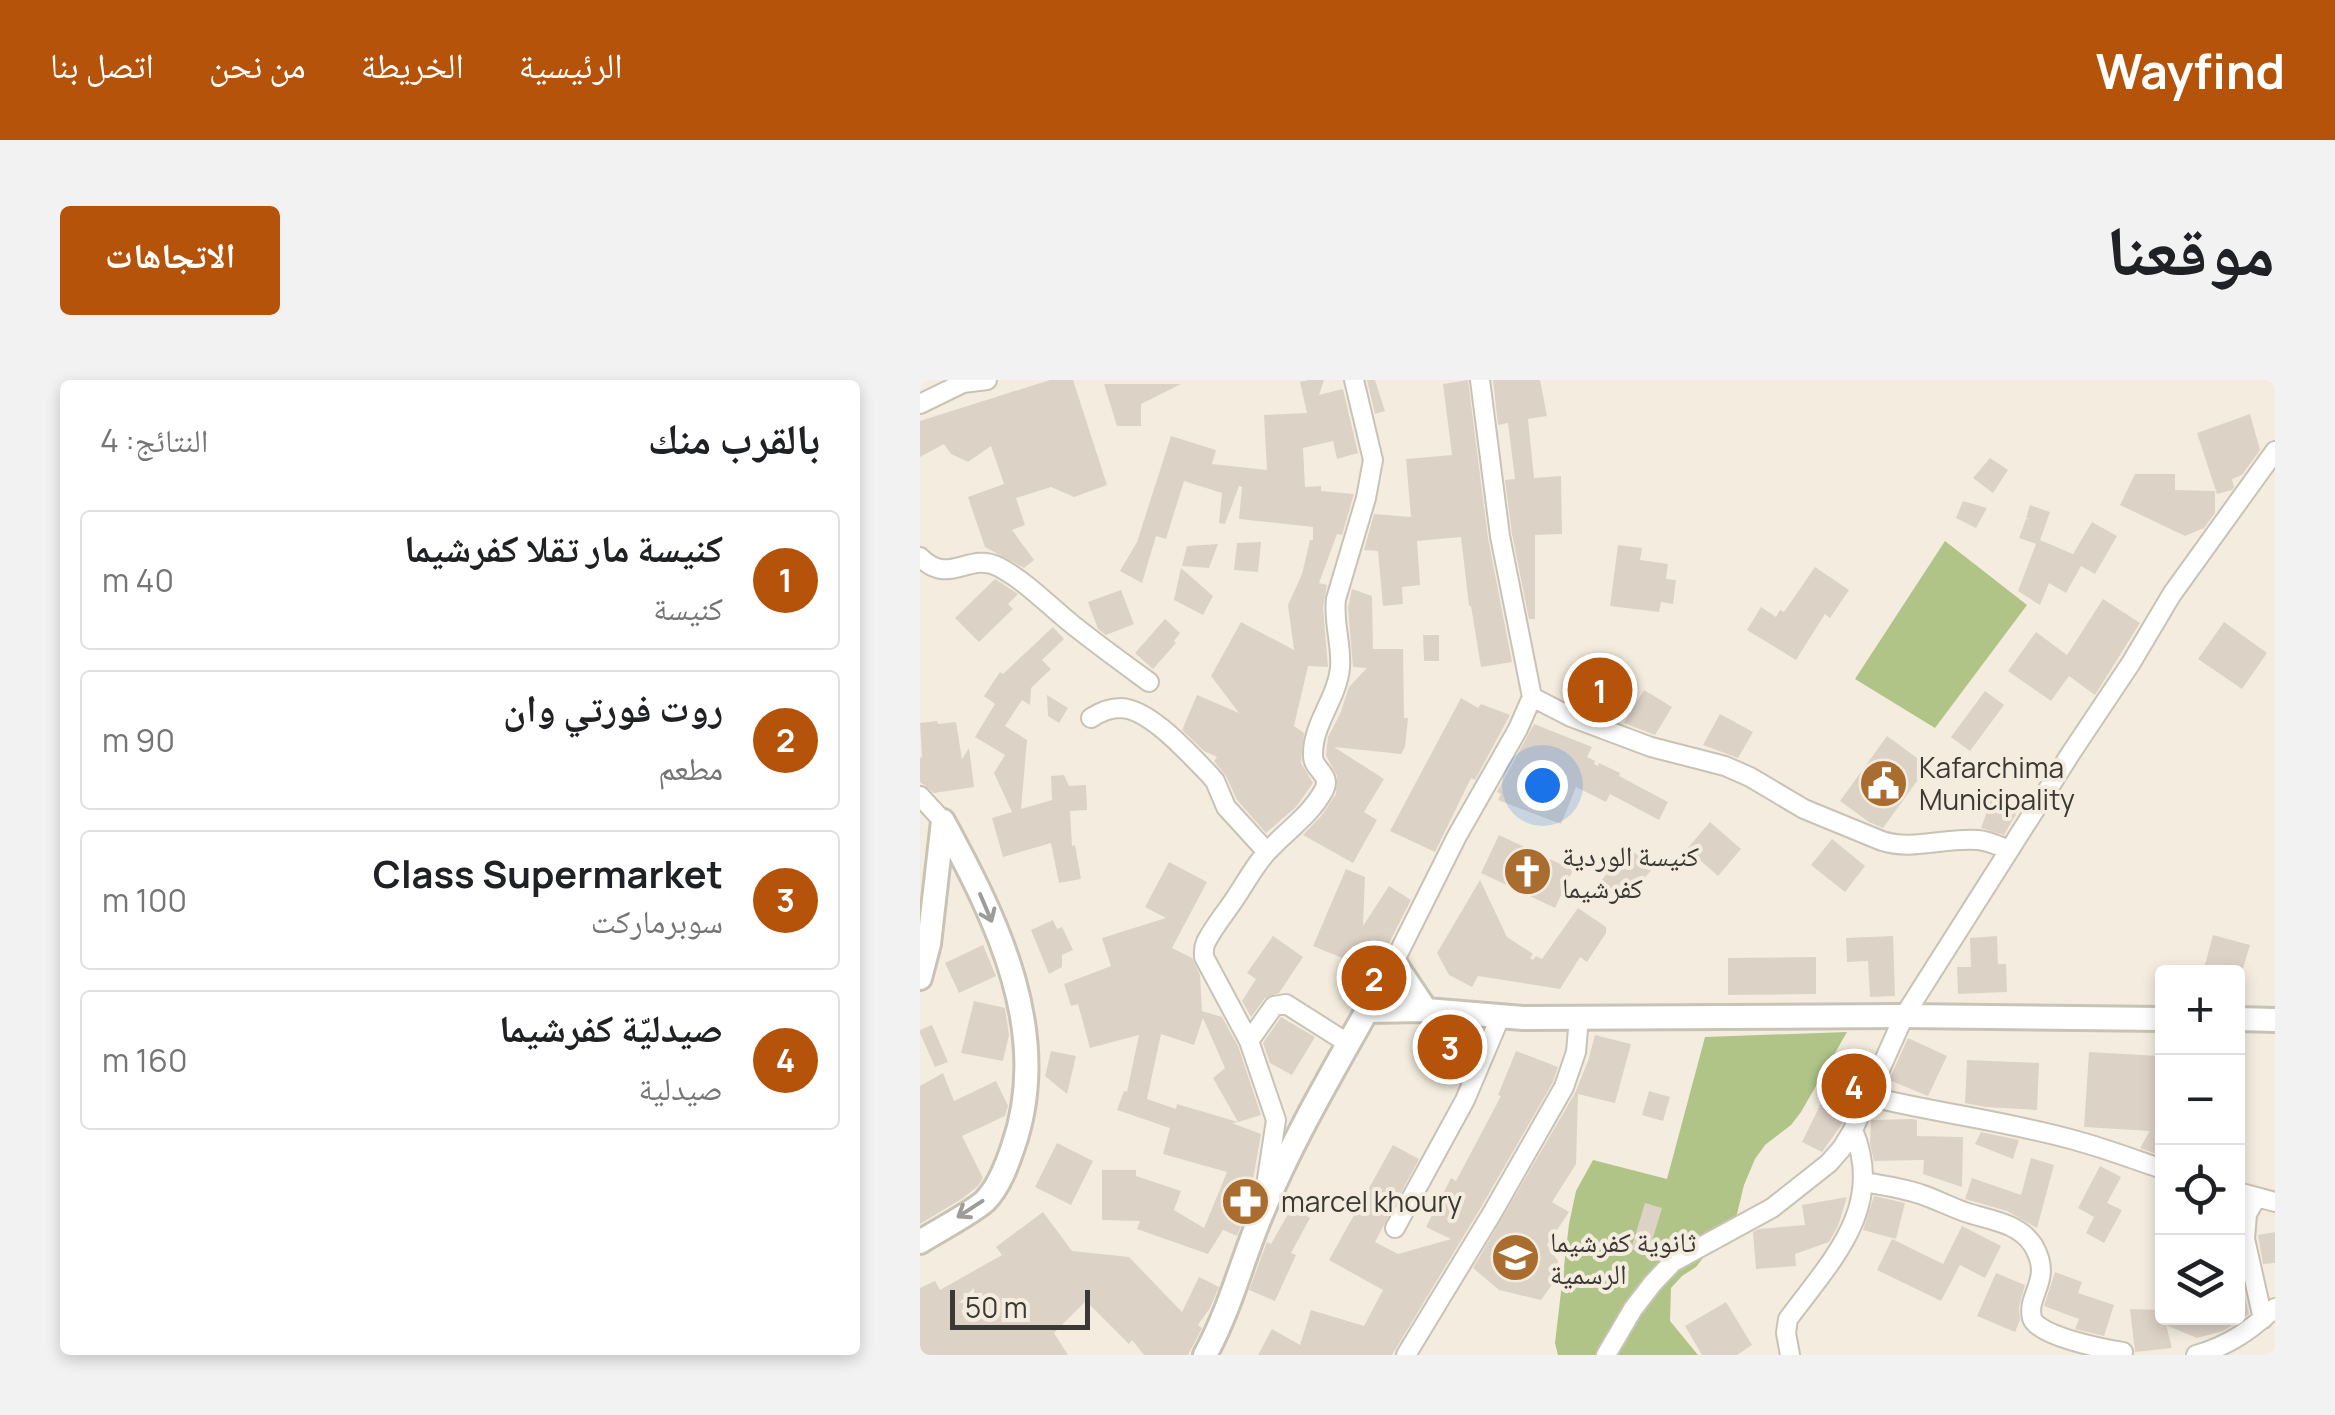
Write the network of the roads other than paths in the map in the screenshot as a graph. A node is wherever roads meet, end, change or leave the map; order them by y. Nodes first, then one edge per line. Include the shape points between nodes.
1 (986, 380) edge
2 (1354, 380) edge
3 (1480, 380) edge
4 (920, 404) edge
5 (2275, 451) edge
6 (920, 557) edge
7 (1148, 682) dead end
8 (1532, 697) junction
9 (1091, 718) dead end
10 (920, 796) edge
11 (943, 821) junction
12 (2008, 850) junction
13 (1267, 852) junction
14 (1394, 962) junction
15 (920, 978) edge
16 (1426, 1010) junction
17 (1367, 1011) junction
18 (1501, 1016) junction
19 (1904, 1016) junction
20 (1579, 1018) junction
21 (2155, 1019) edge
22 (2245, 1020) edge
23 (2275, 1020) edge
24 (1249, 1041) junction
25 (1349, 1044) junction
26 (1868, 1096) junction
27 (1853, 1130) junction
28 (2155, 1167) edge
29 (1863, 1182) junction
30 (2256, 1197) edge
31 (1262, 1212) junction
32 (1395, 1228) dead end
33 (920, 1242) edge
34 (2269, 1313) edge
35 (2121, 1354) edge
36 (1205, 1355) edge
37 (1406, 1355) edge
38 (1606, 1355) edge
39 (1790, 1355) edge
40 (2143, 1355) edge
41 (2196, 1355) edge

1 - 4 street via 963,383
2 - 13 street via 1373,460 1336,598 1340,668 1313,756 1327,782 1297,825
3 - 8 street via 1500,536
5 - 12 street via 2172,594
6 - 7 street via 944,571 994,565
8 - 12 street via 1651,748 1725,766 1804,809 1893,844 1976,840
8 - 14 street
9 - 13 street via 1110,709 1141,714 1209,774 1226,808
10 - 11 street
11 - 15 street
11 -> 33 street via 1008,962 1023,1014 1027,1092 1005,1170 984,1201
12 - 19 street
13 - 24 street via 1204,950
14 - 16 street
14 - 17 street
16 - 17 street
16 - 18 street
17 - 25 street
18 - 20 street
18 - 32 street via 1465,1100
19 - 20 street
19 - 21 street
19 - 26 street
20 - 37 street via 1564,1087
22 - 23 street
24 - 25 street via 1274,1006 1286,1004
24 - 31 street via 1276,1120
25 - 31 street
26 - 27 street
26 - 28 street via 2075,1140
27 - 29 street
27 - 38 street via 1829,1164 1798,1190 1673,1262
29 - 35 street via 1921,1194 2011,1226 2032,1244 2042,1272 2033,1322
29 - 39 street via 1843,1248 1788,1319
30 - 34 street via 2245,1239
31 - 36 street
34 - 41 street via 2234,1340
35 - 40 street

